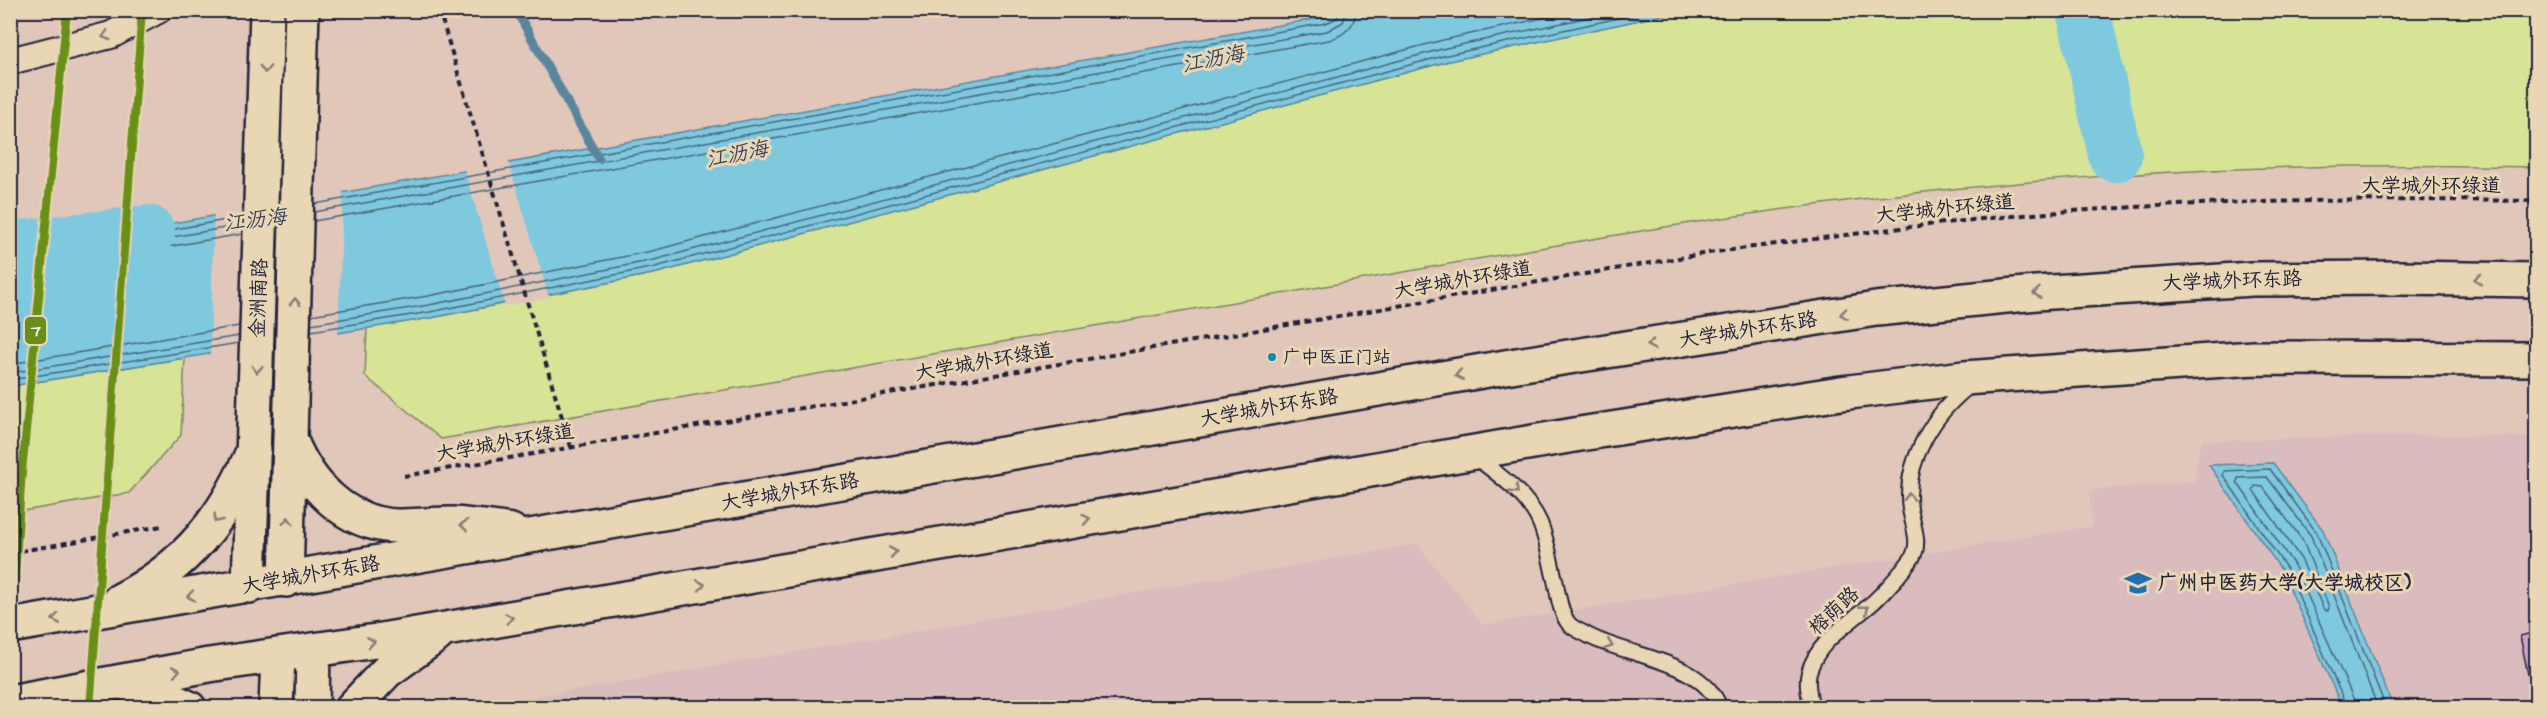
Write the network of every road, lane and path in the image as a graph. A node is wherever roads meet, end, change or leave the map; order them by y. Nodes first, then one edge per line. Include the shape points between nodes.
1 (158, 10) edge
2 (267, 10) edge
3 (302, 10) edge
4 (439, 10) edge
5 (10, 61) edge
6 (2536, 201) edge
7 (2536, 280) edge
8 (2536, 359) edge
9 (1981, 377) junction
10 (291, 441) junction
11 (571, 447) junction
12 (254, 449) junction
13 (1470, 453) junction
14 (404, 476) dead end
15 (162, 526) dead end
16 (543, 535) junction
17 (10, 553) edge
18 (286, 580) junction
19 (249, 586) junction
20 (101, 611) junction
21 (10, 626) edge
22 (451, 628) junction
23 (313, 650) junction
24 (278, 655) junction
25 (119, 682) junction
26 (10, 702) edge
27 (189, 708) edge
28 (276, 708) edge
29 (312, 708) edge
30 (352, 708) edge
31 (1720, 708) edge
32 (1812, 708) edge

1 -> 5 street via 111,35
2 -> 12 main road, 金洲南路
10 -> 3 main road, 金洲南路
4 - 11 path
6 - 11 path, 大学城外环绿道 via 2248,203 2061,212 1889,229 1708,253
7 -> 16 main road, 大学城外环东路 via 2284,279 2096,289 1876,309 1517,365
8 - 9 main road via 2254,358
9 - 13 main road via 1754,405
32 -> 9 lane, 榕荫路 via 1809,672 1821,648 1872,603 1914,555 1909,492 1922,443 1942,414
16 -> 10 main road via 472,525 383,525 361,519 321,491 302,466
18 -> 10 main road, 金洲南路
11 - 14 path, 大学城外环绿道
12 - 19 main road, 金洲南路
12 -> 20 main road via 228,505 203,537 153,581
22 -> 13 main road
13 -> 31 lane via 1517,491 1535,512 1569,624 1600,642 1694,676 1708,687
15 - 17 path
16 - 18 main road, 大学城外环东路
18 - 19 main road, 大学城外环东路
19 -> 20 main road, 大学城外环东路
20 -> 21 main road, 大学城外环东路
23 -> 22 main road
22 - 30 main road via 403,658
23 - 24 main road
23 - 29 main road
25 -> 24 main road
24 - 28 main road
25 - 26 main road
25 - 27 main road

